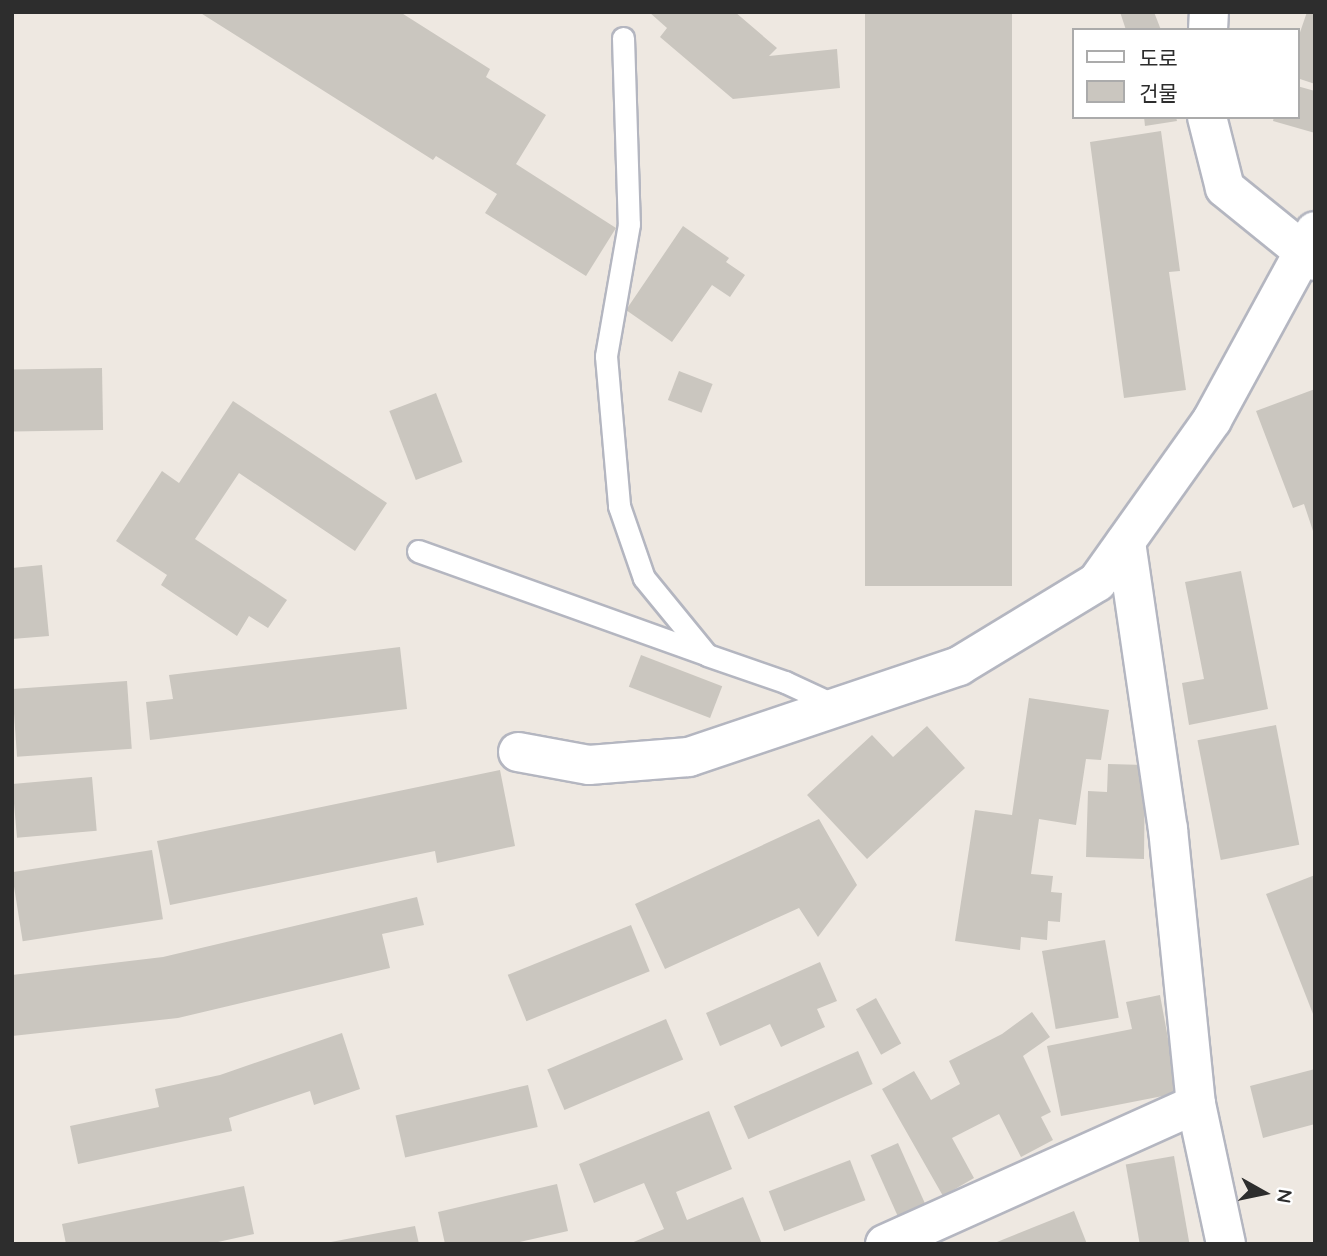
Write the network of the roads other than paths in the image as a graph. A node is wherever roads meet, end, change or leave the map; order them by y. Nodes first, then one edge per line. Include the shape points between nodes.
1 (623, 38) dead end
2 (1208, 119) edge
3 (1311, 249) edge
4 (1126, 542) junction
5 (418, 551) dead end
6 (707, 655) junction
7 (840, 707) junction
8 (519, 752) dead end
9 (1196, 1104) junction
10 (885, 1244) edge
11 (1226, 1244) edge

1 - 6 lane via 629,224 606,356 619,506 644,578
2 - 3 street via 1225,188
3 - 4 street via 1212,420
4 - 7 street via 1097,582 959,666
4 - 9 street via 1168,829
5 - 6 lane
6 - 7 lane
7 - 8 street via 689,758 589,765
9 - 10 street
9 - 11 street

